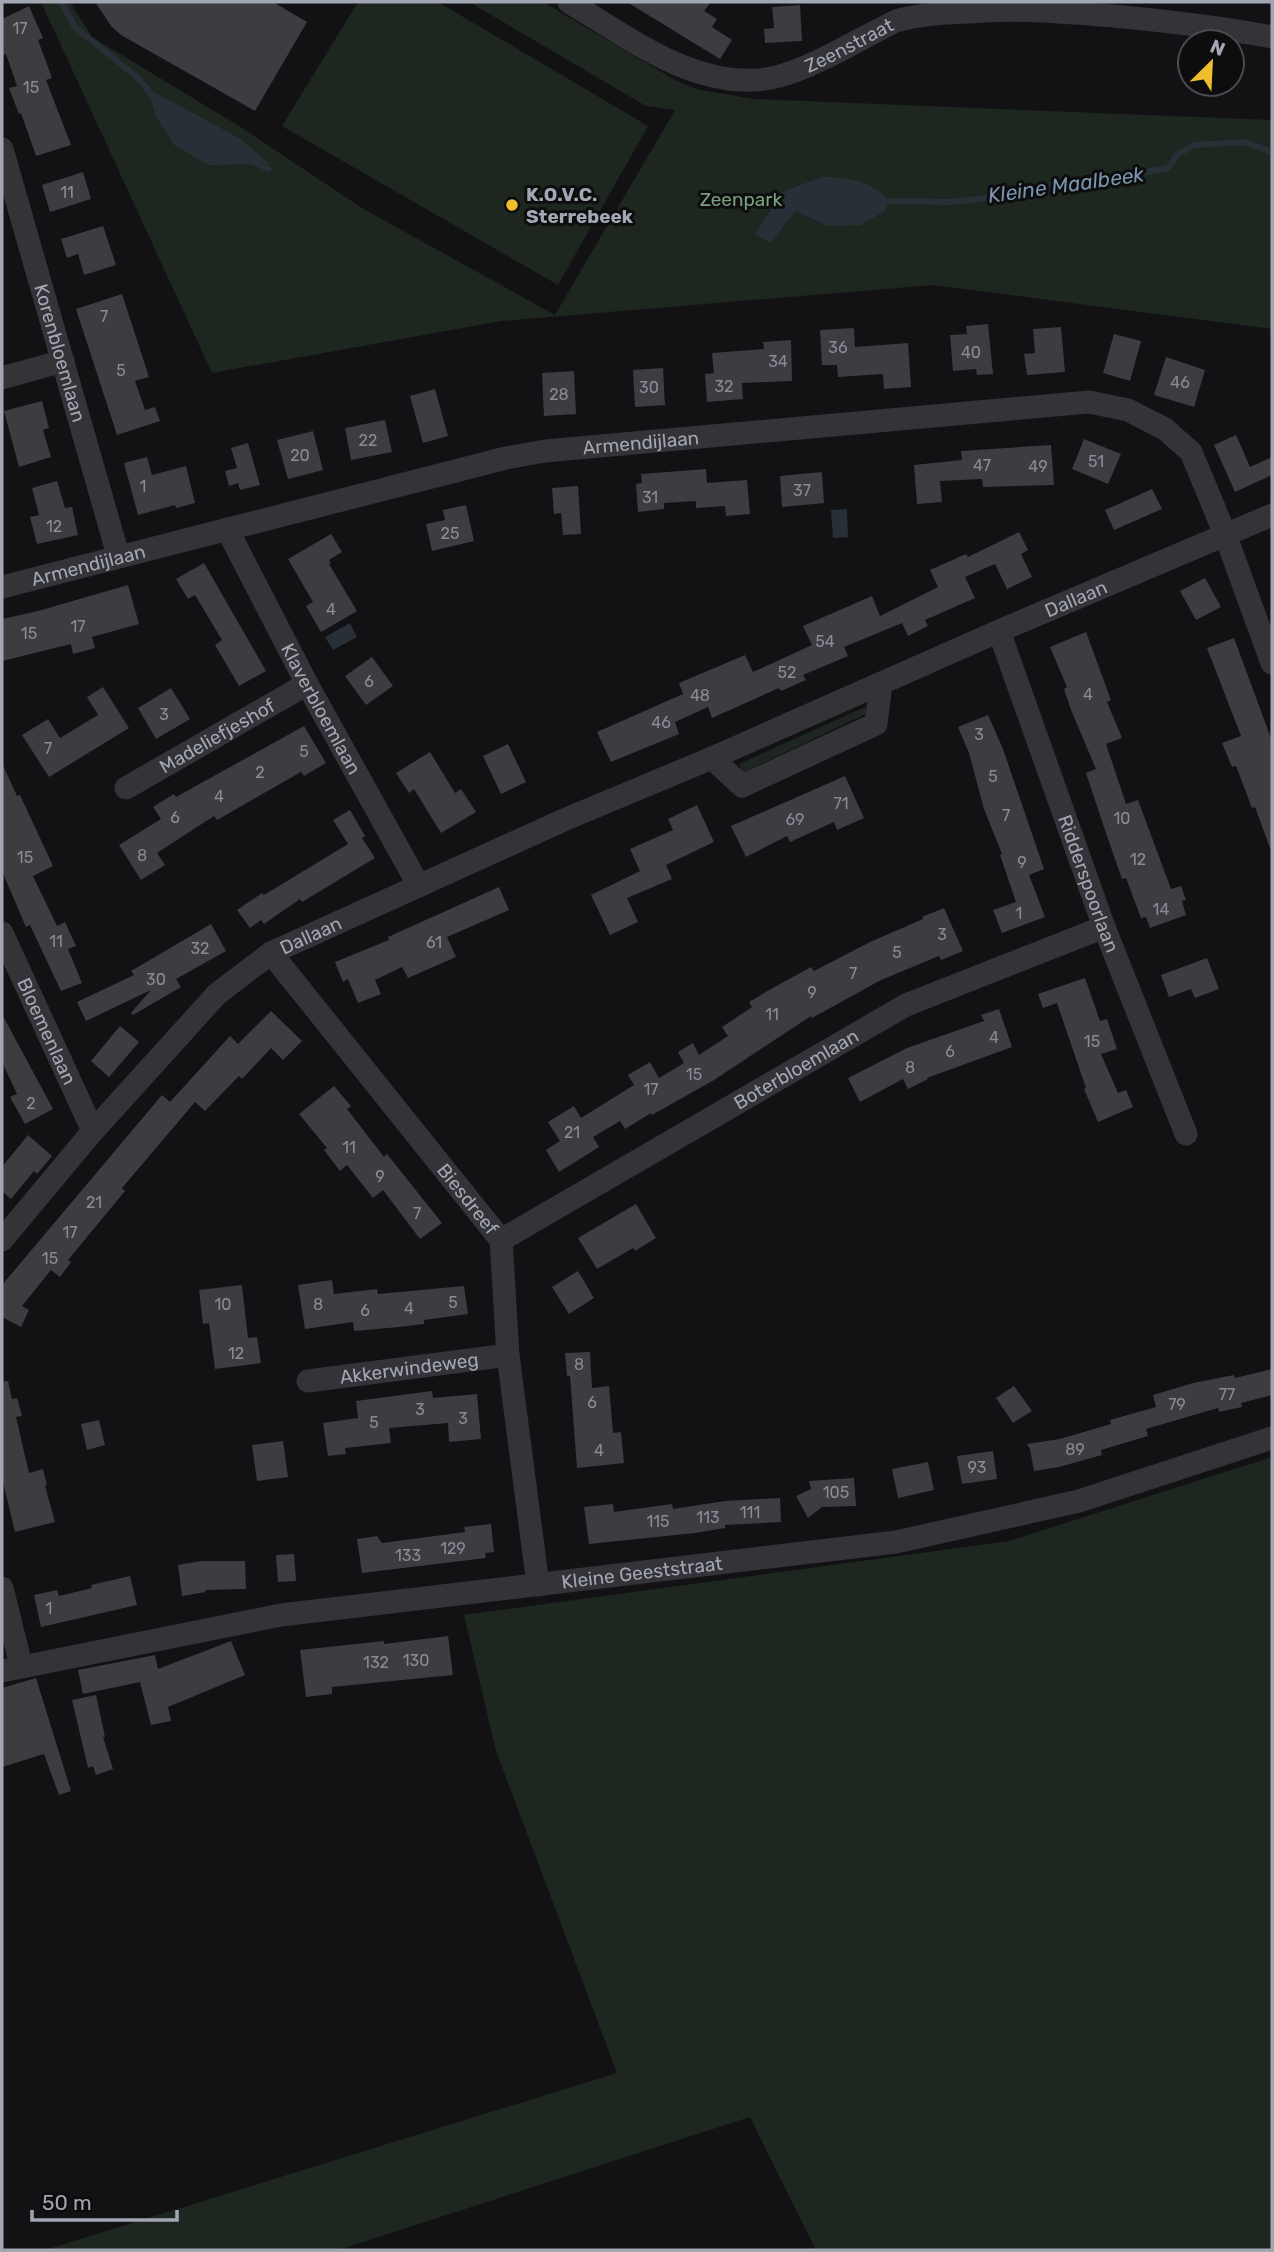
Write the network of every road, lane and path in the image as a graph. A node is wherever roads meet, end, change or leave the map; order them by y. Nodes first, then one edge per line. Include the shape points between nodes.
1 (569, 2) edge
2 (1272, 37) edge
3 (2, 149) edge
4 (62, 361) junction
5 (2, 378) edge
6 (1272, 514) edge
7 (227, 529) junction
8 (1225, 534) junction
9 (118, 555) junction
10 (2, 586) edge
11 (999, 631) junction
12 (1272, 663) edge
13 (307, 684) junction
14 (881, 684) junction
15 (712, 758) junction
16 (126, 788) dead end
17 (419, 886) junction
18 (1104, 927) junction
19 (2, 933) edge
20 (271, 953) junction
21 (93, 1131) junction
22 (1186, 1134) dead end
23 (2, 1240) edge
24 (500, 1240) junction
25 (508, 1355) junction
26 (308, 1381) dead end
27 (1272, 1437) edge
28 (538, 1585) junction
29 (2, 1588) edge
30 (11, 1668) edge

1 - 2 street, Zeenstraat via 687,68 749,80 788,73 896,22 931,14 1045,10 1176,22
3 - 4 street, Korenbloemlaan
4 - 5 street
4 - 9 street, Korenbloemlaan
6 - 8 street, Dallaan
7 - 8 street, Armendijlaan via 545,451 1089,401 1128,410 1165,429 1191,452
7 - 9 street, Armendijlaan
7 - 13 street, Klaverbloemlaan
8 - 11 street, Dallaan
8 - 12 street, Armendijlaan
9 - 10 street, Armendijlaan
11 - 14 street, Dallaan
11 - 18 street, Ridderspoorlaan
13 - 16 street, Madeliefjeshof
13 - 17 street, Klaverbloemlaan
14 - 15 street, Dallaan
14 - 15 street via 876,724 742,786
15 - 17 street, Dallaan
17 - 20 street, Dallaan
18 - 22 street, Ridderspoorlaan
18 - 24 street, Boterbloemlaan via 906,1005
19 - 21 street, Bloemenlaan
20 - 21 street, Dallaan via 217,994
20 - 24 street, Biesdreef
21 - 23 street, Dallaan
24 - 25 street, Biesdreef
25 - 26 street, Akkerwindeweg
25 - 28 street, Biesdreef
27 - 28 street, Kleine Geeststraat via 1079,1501 896,1542
28 - 30 street, Kleine Geeststraat via 281,1615
29 - 30 street

